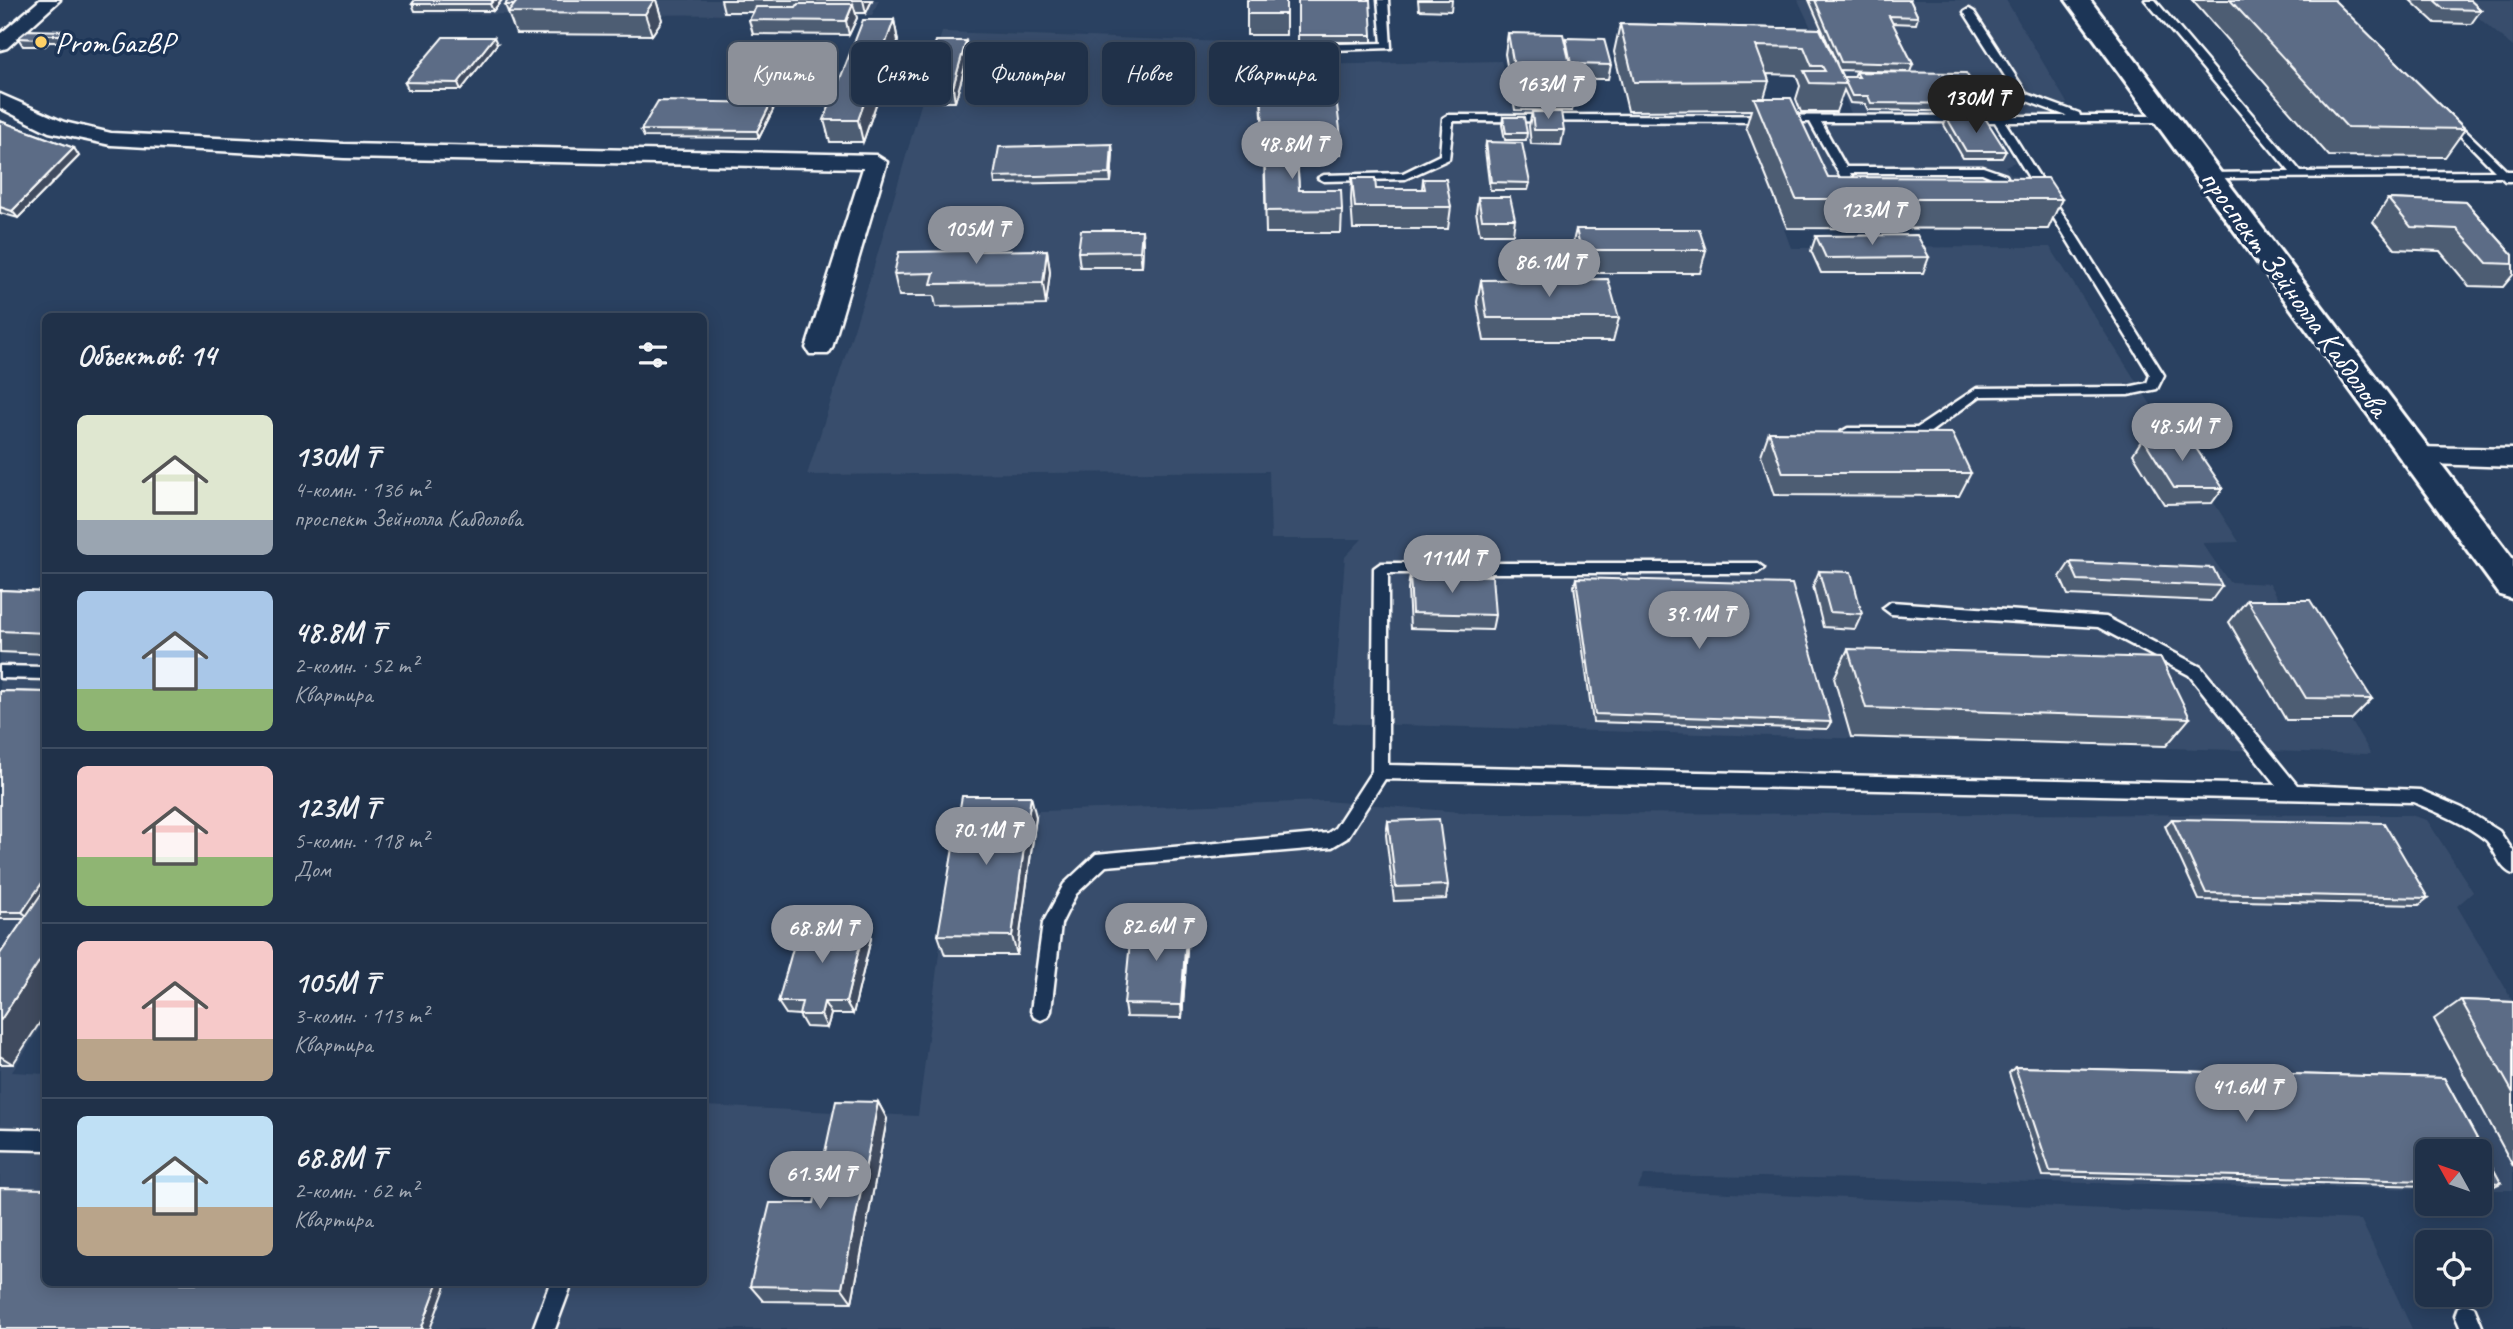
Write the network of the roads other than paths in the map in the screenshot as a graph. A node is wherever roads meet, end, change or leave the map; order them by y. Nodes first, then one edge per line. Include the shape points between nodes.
1 (51, 0) edge
2 (1383, 0) edge
3 (2078, 0) edge
4 (2150, 0) edge
5 (1969, 12) dead end
6 (0, 44) edge
7 (1339, 47) edge
8 (0, 100) edge
9 (2439, 108) edge
10 (1814, 119) junction
11 (1998, 119) junction
12 (2087, 119) junction
13 (2166, 119) junction
14 (1840, 170) junction
15 (2298, 175) junction
16 (2208, 176) junction
17 (2510, 177) edge
18 (1324, 178) dead end
19 (1864, 195) edge
20 (1992, 200) edge
21 (819, 348) dead end
22 (1848, 432) edge
23 (2415, 456) junction
24 (2513, 458) edge
25 (1757, 568) dead end
26 (2513, 586) edge
27 (1892, 608) dead end
28 (0, 672) edge
29 (42, 673) edge
30 (1380, 772) junction
31 (2293, 793) junction
32 (2513, 866) edge
33 (1041, 1011) dead end
34 (0, 1139) edge
35 (42, 1140) edge
36 (560, 1286) edge
37 (544, 1329) edge

1 - 6 street
2 - 7 lane via 1387,46
3 - 13 main road, проспект Зейнолла Кабдолова
4 - 15 lane
5 - 12 lane via 2023,96
8 - 21 street via 57,127 111,139 344,151 876,162
9 - 17 lane
10 - 11 lane
10 - 14 lane
10 - 18 lane via 1448,118 1445,157 1405,176
11 - 12 lane
11 - 22 lane via 2157,374 2152,386 2128,391 1977,392 1920,433
12 - 13 lane
13 - 16 main road, проспект Зейнолла Кабдолова
14 - 19 lane via 1852,192
14 - 20 lane via 1983,170 2002,177 2011,194 2005,200
15 - 16 lane
15 - 17 lane
16 - 23 main road, проспект Зейнолла Кабдолова
23 - 24 street
23 - 26 main road, проспект Зейнолла Кабдолова
25 - 30 lane via 1381,568
27 - 31 lane via 2101,621 2112,626 2195,671
28 - 29 lane
30 - 31 lane
30 - 33 lane via 1332,840 1102,859 1070,889 1052,923
31 - 32 lane via 2414,795 2493,836
34 - 35 lane
36 - 37 lane

